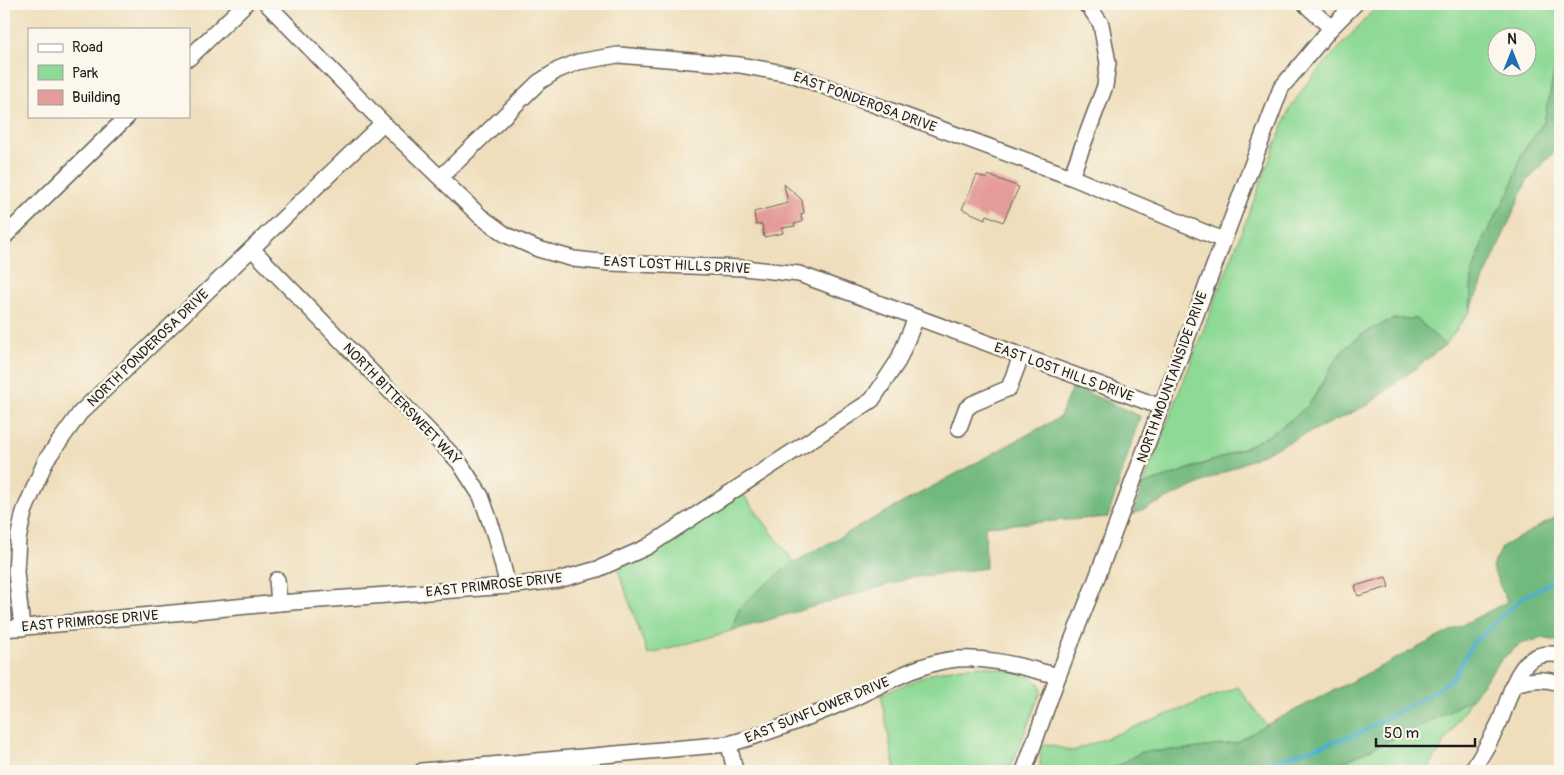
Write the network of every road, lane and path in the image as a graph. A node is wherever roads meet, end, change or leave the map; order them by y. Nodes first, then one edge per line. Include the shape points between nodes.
1 (245, 4) edge
2 (267, 4) edge
3 (1085, 4) edge
4 (1305, 4) edge
5 (1355, 4) edge
6 (1331, 28) junction
7 (190, 57) edge
8 (126, 118) edge
9 (383, 122) junction
10 (441, 177) junction
11 (1071, 177) junction
12 (4, 237) edge
13 (1223, 240) junction
14 (252, 249) junction
15 (916, 318) junction
16 (1020, 356) junction
17 (1161, 408) junction
18 (959, 428) dead end
19 (277, 580) dead end
20 (508, 586) junction
21 (279, 603) junction
22 (22, 628) junction
23 (4, 629) edge
24 (1560, 655) edge
25 (1058, 676) junction
26 (1560, 683) edge
27 (1514, 684) junction
28 (729, 744) junction
29 (422, 771) edge
30 (735, 771) edge
31 (1024, 771) edge
32 (1472, 771) edge

1 - 7 street
2 - 9 street, EAST LOST HILLS DRIVE
3 - 11 street via 1101,24 1108,63 1105,86
4 - 6 street
5 - 6 street, NORTH MOUNTAINSIDE DRIVE
6 - 13 street, NORTH MOUNTAINSIDE DRIVE via 1281,88
8 - 12 street
9 - 10 street, EAST LOST HILLS DRIVE
9 - 14 street, NORTH PONDEROSA DRIVE
10 - 11 street, EAST PONDEROSA DRIVE via 539,82 578,62 618,55 740,65 794,75
10 - 15 street, EAST LOST HILLS DRIVE via 480,216 506,235 538,249 574,259 610,263 744,268 799,274
11 - 13 street, EAST PONDEROSA DRIVE
13 - 17 street, NORTH MOUNTAINSIDE DRIVE
14 - 20 street, NORTH BITTERSWEET WAY via 459,462 481,496 496,536
14 - 22 street, NORTH PONDEROSA DRIVE via 80,413 46,460 24,512 18,539 16,572
15 - 16 street, EAST LOST HILLS DRIVE
15 - 20 street, EAST PRIMROSE DRIVE via 898,361 872,400 647,547 598,569 558,580
16 - 17 street, EAST LOST HILLS DRIVE
16 - 18 street via 1009,388 972,404 966,409
17 - 25 street, NORTH MOUNTAINSIDE DRIVE
19 - 21 street
20 - 21 street, EAST PRIMROSE DRIVE
21 - 22 street, EAST PRIMROSE DRIVE
22 - 23 street, EAST PRIMROSE DRIVE
24 - 27 street via 1545,654 1530,660
25 - 28 street, EAST SUNFLOWER DRIVE via 1011,664 973,659 950,660 926,665 765,734
25 - 31 street, NORTH MOUNTAINSIDE DRIVE
26 - 27 street via 1541,679
27 - 32 street via 1495,730
28 - 29 street, EAST SUNFLOWER DRIVE
28 - 30 street

